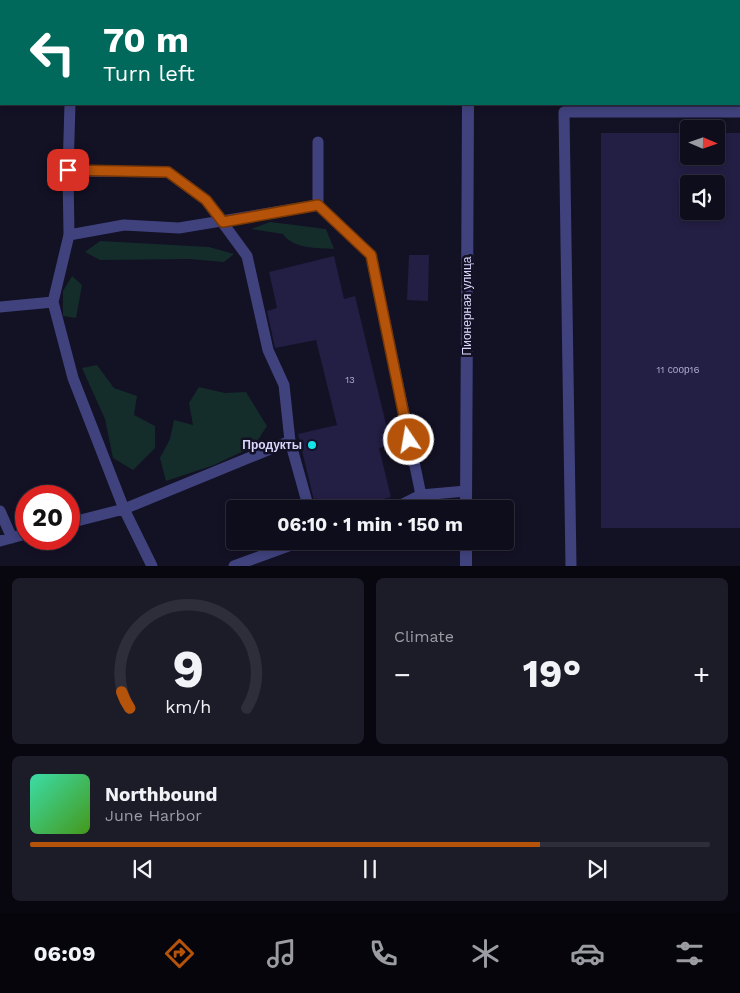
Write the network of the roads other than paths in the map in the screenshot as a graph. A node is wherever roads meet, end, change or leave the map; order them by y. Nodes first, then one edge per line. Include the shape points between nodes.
1 (70, 105) edge
2 (468, 105) edge
3 (740, 112) edge
4 (318, 142) dead end
5 (68, 170) junction
6 (318, 205) junction
7 (223, 222) junction
8 (69, 235) junction
9 (53, 302) junction
10 (0, 307) edge
11 (290, 441) junction
12 (466, 491) junction
13 (421, 495) junction
14 (307, 500) edge
15 (411, 500) edge
16 (466, 500) edge
17 (124, 509) junction
18 (0, 511) edge
19 (80, 520) edge
20 (15, 537) edge
21 (12, 538) junction
22 (0, 541) edge
23 (278, 550) edge
24 (466, 550) edge
25 (152, 566) edge
26 (234, 566) edge
27 (466, 566) edge
28 (571, 566) edge

1 - 5 lane
2 - 12 street, Пионерная улица
3 - 28 lane via 564,112
4 - 6 lane
5 - 7 lane via 168,172 206,200
5 - 8 lane
6 - 7 lane
6 - 13 lane via 371,255
7 - 8 lane via 179,228 124,225
7 - 11 lane via 246,256 268,350 284,385
8 - 9 lane
9 - 10 lane
9 - 17 lane via 73,378
11 - 14 lane
11 - 17 lane
12 - 13 lane
12 - 16 street, Пионерная улица
13 - 15 lane
17 - 19 lane
17 - 25 lane
18 - 21 lane
20 - 21 lane
21 - 22 lane
23 - 26 lane
24 - 27 street

